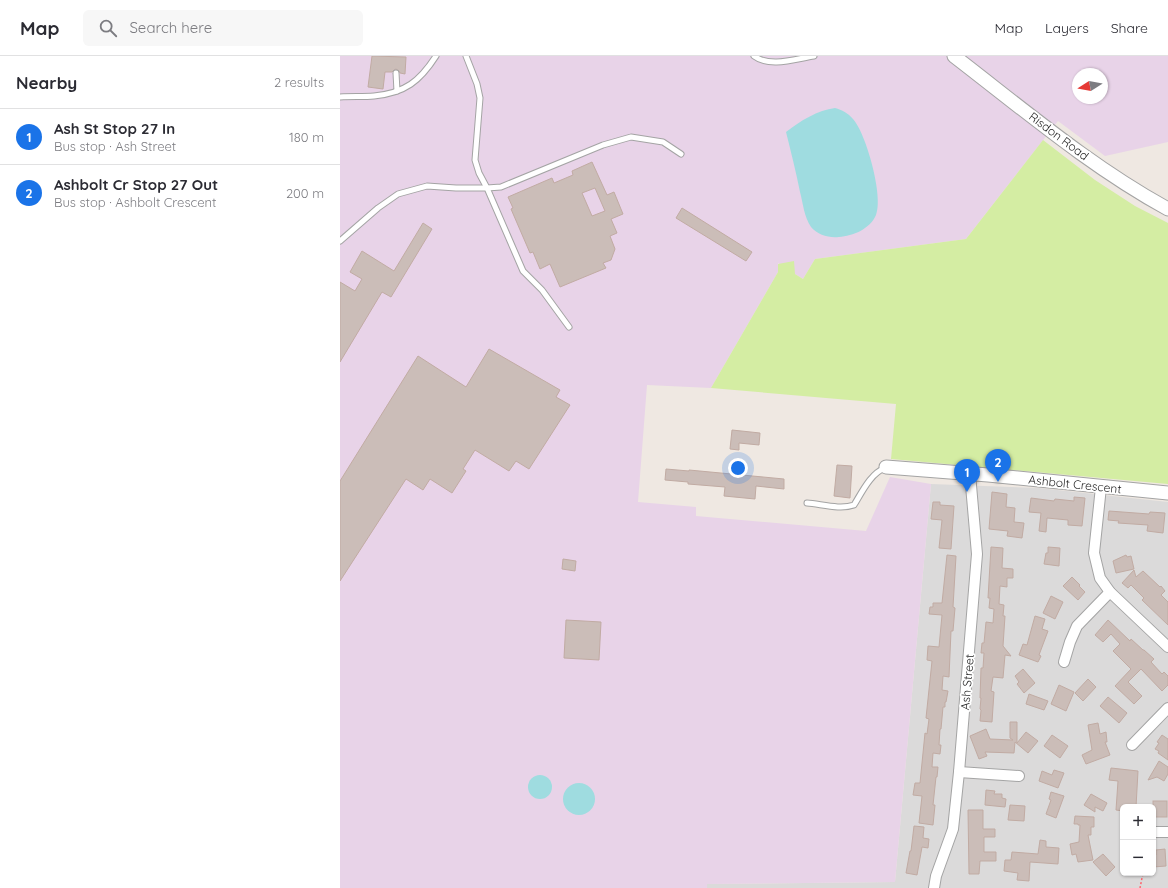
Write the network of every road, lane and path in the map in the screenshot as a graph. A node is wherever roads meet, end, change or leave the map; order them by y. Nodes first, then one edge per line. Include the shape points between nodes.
1 (436, 56) edge
2 (466, 56) edge
3 (754, 56) edge
4 (814, 56) edge
5 (954, 56) edge
6 (396, 73) dead end
7 (397, 91) junction
8 (340, 97) edge
9 (681, 154) dead end
10 (487, 188) junction
11 (1168, 209) edge
12 (340, 241) edge
13 (569, 327) dead end
14 (886, 467) joint
15 (970, 474) junction
16 (1101, 487) junction
17 (1168, 493) edge
18 (807, 503) dead end
19 (1110, 592) junction
20 (1168, 647) edge
21 (1064, 662) dead end
22 (1168, 708) edge
23 (1132, 746) dead end
24 (959, 772) junction
25 (1019, 776) dead end
26 (1156, 832) edge
27 (1168, 832) edge
28 (1142, 876) edge
29 (934, 888) edge
30 (1140, 888) edge

1 - 7 lane via 425,73 413,84
2 - 10 lane via 480,98 475,160
3 - 4 lane via 772,62
5 - 11 street, Risdon Road via 1083,156
6 - 7 lane
7 - 8 lane via 374,96
9 - 10 lane via 663,142 630,137 603,145 501,187
10 - 12 lane via 427,186 398,194
10 - 13 lane via 523,271 542,290
14 - 15 street, Ashbolt Crescent
14 - 18 lane via 874,475 854,504 848,507
15 - 16 street, Ashbolt Crescent
15 - 24 street, Ash Street via 977,554
16 - 17 street, Ashbolt Crescent
16 - 19 street via 1094,553 1100,578
19 - 20 street
19 - 21 street via 1077,626
22 - 23 street
24 - 25 street
24 - 29 street, Ash Street via 953,829
26 - 27 street
28 - 30 path

